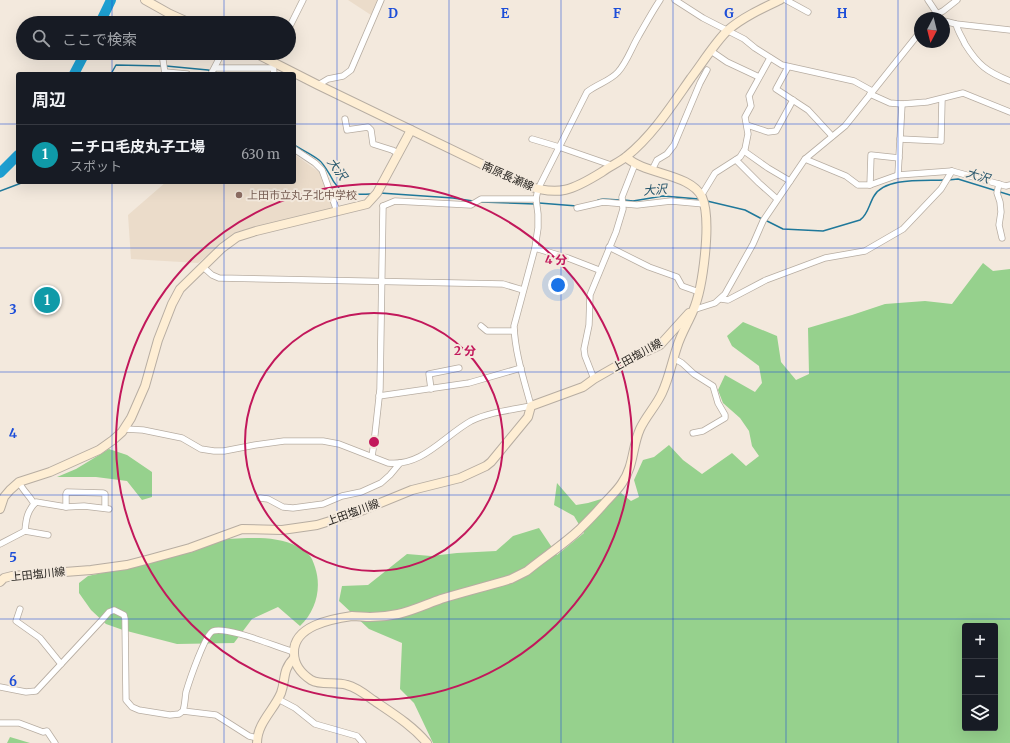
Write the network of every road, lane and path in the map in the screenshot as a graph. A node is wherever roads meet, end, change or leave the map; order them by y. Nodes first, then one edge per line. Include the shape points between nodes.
1 (145, 0) edge
2 (303, 0) edge
3 (381, 0) edge
4 (660, 0) edge
5 (675, 0) edge
6 (780, 0) edge
7 (786, 0) edge
8 (928, 0) edge
9 (957, 0) edge
10 (808, 12) dead end
11 (934, 12) edge
12 (942, 12) edge
13 (170, 14) joint
14 (174, 16) edge
15 (295, 16) edge
16 (950, 22) edge
17 (956, 24) junction
18 (728, 30) junction
19 (1010, 30) edge
20 (914, 39) edge
21 (711, 51) junction
22 (770, 58) junction
23 (163, 60) edge
24 (219, 60) edge
25 (264, 60) edge
26 (788, 67) junction
27 (215, 68) junction
28 (274, 68) edge
29 (707, 70) dead end
30 (165, 72) edge
31 (212, 72) edge
32 (284, 72) edge
33 (296, 76) edge
34 (759, 77) junction
35 (1010, 81) edge
36 (318, 85) junction
37 (871, 93) junction
38 (942, 99) junction
39 (793, 100) junction
40 (902, 104) junction
41 (1010, 112) edge
42 (345, 119) dead end
43 (747, 125) junction
44 (411, 130) junction
45 (832, 136) junction
46 (532, 139) dead end
47 (900, 140) junction
48 (559, 147) junction
49 (296, 150) edge
50 (744, 151) junction
51 (398, 153) junction
52 (626, 157) junction
53 (899, 158) junction
54 (736, 160) junction
55 (806, 160) junction
56 (635, 164) junction
57 (611, 165) junction
58 (652, 170) junction
59 (952, 171) junction
60 (898, 175) junction
61 (790, 181) junction
62 (870, 184) junction
63 (999, 184) junction
64 (1010, 185) edge
65 (538, 189) junction
66 (372, 198) junction
67 (536, 199) junction
68 (777, 199) junction
69 (703, 200) junction
70 (623, 205) junction
71 (383, 206) junction
72 (577, 208) dead end
73 (337, 211) junction
74 (1002, 238) dead end
75 (609, 247) junction
76 (535, 248) junction
77 (203, 266) junction
78 (599, 270) junction
79 (382, 282) junction
80 (523, 290) junction
81 (699, 292) junction
82 (722, 299) junction
83 (693, 310) junction
84 (481, 326) dead end
85 (514, 331) junction
86 (674, 358) junction
87 (459, 368) dead end
88 (521, 368) junction
89 (594, 379) junction
90 (431, 388) junction
91 (379, 396) junction
92 (531, 406) junction
93 (125, 429) junction
94 (693, 433) dead end
95 (372, 456) junction
96 (400, 463) junction
97 (19, 482) junction
98 (260, 498) dead end
99 (34, 504) junction
100 (66, 507) junction
101 (0, 509) edge
102 (25, 531) junction
103 (48, 535) dead end
104 (0, 544) edge
105 (0, 582) edge
106 (20, 609) dead end
107 (294, 655) junction
108 (61, 664) junction
109 (0, 687) edge
110 (278, 699) junction
111 (183, 711) junction
112 (0, 723) edge
113 (257, 741) edge
114 (55, 743) edge
115 (363, 743) edge
116 (428, 743) edge

1 - 13 main road
2 - 15 street
3 - 36 street via 351,70 343,76 328,78
4 - 48 street via 618,72 587,92
5 - 18 street
6 - 18 main road, 南原長瀬線
7 - 10 street
8 - 11 street
9 - 12 street
13 - 14 main road
16 - 17 street
17 - 19 street
17 - 35 street via 974,58 993,74
18 - 21 main road, 南原長瀬線
18 - 22 street
20 - 37 street
21 - 34 street via 727,62
21 - 52 main road, 南原長瀬線 via 664,117
22 - 26 street
22 - 34 street
23 - 30 street
24 - 27 street
25 - 28 main road, 南原長瀬線
26 - 37 street via 854,81
26 - 39 street via 776,89
27 - 28 street
27 - 31 street
28 - 32 main road, 南原長瀬線
29 - 58 street via 674,146 657,160
33 - 36 main road, 南原長瀬線
34 - 43 street via 748,96 751,106 745,117
36 - 44 main road, 南原長瀬線
37 - 40 street via 890,103
37 - 45 street via 845,126
38 - 40 street
38 - 41 street via 962,93
38 - 47 street via 941,141
39 - 43 street via 776,131 768,132
39 - 45 street via 808,110
40 - 47 street
42 - 51 street via 347,130 368,128 371,130 373,144
43 - 50 street via 748,134
44 - 51 main road
44 - 65 main road, 南原長瀬線
45 - 55 street
46 - 48 street
47 - 53 street
48 - 57 street
48 - 65 street
49 - 73 street via 315,162 322,170
50 - 54 street
50 - 61 street
51 - 66 main road
52 - 56 main road
52 - 57 main road, 南原長瀬線
53 - 60 street
53 - 62 street via 871,155
54 - 68 street
54 - 69 street via 715,173
55 - 61 street
55 - 62 street via 846,176 858,185
56 - 58 main road
56 - 70 street via 622,197
57 - 65 main road, 南原長瀬線 via 581,185 569,189
58 - 69 main road via 695,188
59 - 60 street
59 - 63 street
59 - 82 street via 941,189 903,229 865,251 825,258 766,280 728,300
60 - 62 street
61 - 68 street
63 - 64 street
63 - 74 street via 997,193
65 - 67 street
66 - 71 street
66 - 73 main road via 367,204
67 - 71 street via 481,199 471,205 395,201
67 - 76 street via 538,228
68 - 82 street
69 - 70 street
69 - 81 main road via 706,220 704,262
70 - 72 street via 603,202
70 - 75 street
71 - 79 street
73 - 77 main road via 237,237
75 - 78 street
75 - 81 street via 649,267 677,277 682,286
76 - 78 street
76 - 80 street
77 - 79 street via 218,278
77 - 93 main road via 180,289 172,304 158,340 145,386
78 - 89 street via 590,295 589,324 584,349
79 - 80 street via 503,284
79 - 91 street
80 - 85 street
81 - 83 main road
82 - 83 street
83 - 86 main road, 上田塩川線 via 681,334
83 - 89 main road, 上田塩川線 via 660,345 642,352
84 - 85 street via 487,331
85 - 88 street
86 - 94 street via 713,386 718,404 725,415 725,418 703,431
86 - 107 main road, 上田塩川線 via 662,394 638,433 632,463 625,480 579,530 527,571 511,579 399,614 354,616 328,621 308,629 301,635 296,641
87 - 90 street via 429,374
88 - 90 street via 469,383
88 - 92 street
89 - 92 main road, 上田塩川線 via 583,387
90 - 91 street
91 - 95 street
92 - 96 street via 494,412 472,421 432,450
92 - 105 main road, 上田塩川線 via 528,417 486,466 460,478 412,490 317,526 282,530 242,529 190,548 127,565 12,576
93 - 95 street via 182,438 201,449 214,451 284,441 305,441 339,444
93 - 97 main road via 99,450 55,470
95 - 96 street via 388,463
96 - 98 street via 381,483 323,504 293,508
97 - 99 street
97 - 101 main road via 4,498
99 - 100 street via 36,502
99 - 102 street via 27,515
100 - 100 street via 68,492 105,494 107,508
102 - 103 street
102 - 104 street
106 - 108 street via 16,620 40,638
107 - 110 main road, 上田塩川線 via 286,668
107 - 111 street via 231,631 213,631 204,642 186,694
107 - 116 main road via 299,669 309,679 323,684 340,683 358,689 414,729
108 - 109 street via 36,690 26,692
108 - 111 street via 109,612 120,612 125,620 126,700 139,710 170,716
110 - 113 main road, 上田塩川線 via 261,725
110 - 115 street via 295,708 315,724 357,736
111 - 113 street via 216,715
112 - 114 street via 19,724 47,731

